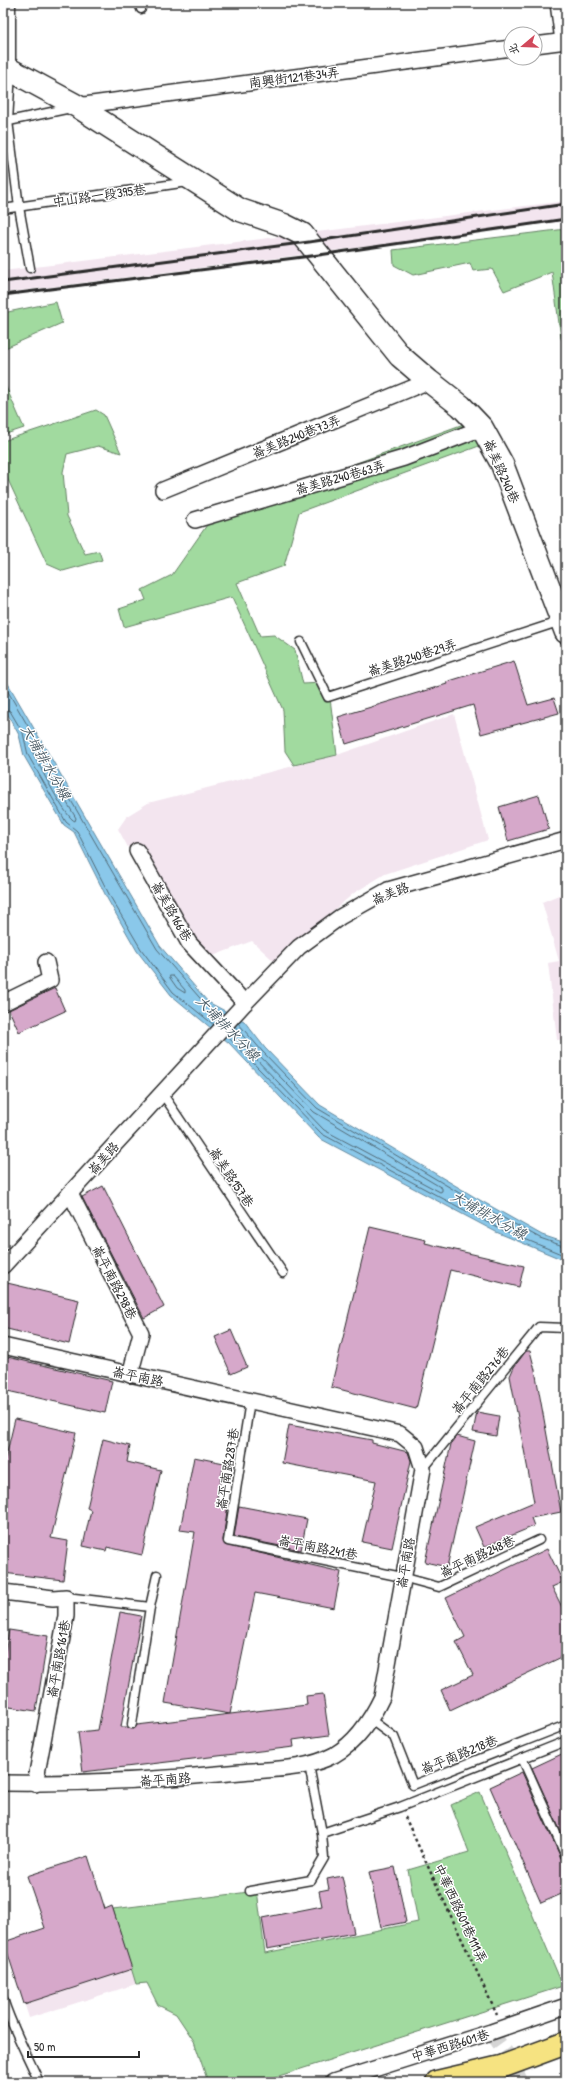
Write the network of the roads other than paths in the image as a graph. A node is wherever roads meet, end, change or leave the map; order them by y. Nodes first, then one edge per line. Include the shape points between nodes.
1 (11, 3) edge
2 (558, 3) edge
3 (565, 41) edge
4 (543, 44) edge
5 (503, 49) edge
6 (7, 69) edge
7 (77, 106) junction
8 (6, 122) edge
9 (196, 181) junction
10 (19, 207) junction
11 (3, 209) edge
12 (30, 268) dead end
13 (428, 381) junction
14 (482, 428) junction
15 (163, 490) dead end
16 (195, 520) dead end
17 (564, 626) edge
18 (301, 642) dead end
19 (566, 840) edge
20 (137, 851) dead end
21 (46, 962) dead end
22 (3, 1003) edge
23 (245, 1003) junction
24 (162, 1093) junction
25 (70, 1194) junction
26 (3, 1266) edge
27 (283, 1273) dead end
28 (566, 1328) edge
29 (3, 1346) edge
30 (130, 1375) junction
31 (250, 1401) junction
32 (423, 1469) junction
33 (538, 1540) dead end
34 (228, 1541) joint
35 (157, 1575) dead end
36 (402, 1577) junction
37 (3, 1592) edge
38 (66, 1597) junction
39 (150, 1607) junction
40 (371, 1720) junction
41 (132, 1724) dead end
42 (566, 1725) edge
43 (566, 1741) edge
44 (522, 1758) junction
45 (309, 1765) junction
46 (3, 1783) edge
47 (35, 1784) junction
48 (322, 1833) junction
49 (566, 1856) edge
50 (250, 1891) dead end
51 (3, 2000) edge
52 (566, 2006) edge
53 (6, 2020) edge
54 (566, 2044) edge
55 (501, 2067) junction
56 (39, 2082) edge
57 (333, 2082) edge
58 (437, 2082) edge
59 (482, 2082) edge

1 - 6 lane
2 - 3 street
3 - 4 street
5 - 7 street, 南興街121巷34弄
6 - 7 street
6 - 8 lane
7 - 8 lane
7 - 9 street
8 - 10 lane
9 - 10 lane, 中山路一段395巷
9 - 13 street, 崙美路240巷 via 240,210 284,224 302,234 400,356
10 - 11 lane, 中山路一段395巷
10 - 12 lane
13 - 14 street, 崙美路240巷 via 461,406
13 - 15 street, 崙美路240巷73弄
14 - 16 street, 崙美路240巷63弄 via 404,458
14 - 17 street, 崙美路240巷 via 502,464
17 - 18 lane, 崙美路240巷29弄 via 328,697
19 - 23 street, 崙美路 via 388,890 340,917 300,947
20 - 23 street, 崙美路166巷 via 189,942
21 - 22 street via 50,980
23 - 24 street, 崙美路
24 - 25 street, 崙美路
24 - 27 lane, 崙美路157巷
25 - 26 street, 崙美路
25 - 30 street, 崙平南路298巷 via 141,1333
28 - 32 lane, 崙平南路276巷 via 539,1327
29 - 30 street, 崙平南路
30 - 31 street, 崙平南路
31 - 32 street, 崙平南路 via 400,1434 416,1447
31 - 34 lane, 崙平南路287巷
32 - 36 street, 崙平南路
33 - 36 lane, 崙平南路248巷 via 443,1586 438,1587
34 - 36 lane, 崙平南路241巷
35 - 39 lane
36 - 40 street, 崙平南路 via 382,1697
37 - 38 street via 53,1598
38 - 39 lane
38 - 47 street, 崙平南路161巷 via 66,1616
39 - 41 lane
40 - 42 lane, 崙平南路218巷 via 394,1737 413,1785
40 - 45 street, 崙平南路 via 354,1739 335,1754
43 - 44 lane
44 - 48 lane via 400,1806
44 - 49 lane
45 - 47 street, 崙平南路 via 157,1780
45 - 48 lane
46 - 47 street, 崙平南路
48 - 50 lane via 324,1858 311,1880
51 - 53 lane
52 - 57 street, 中華西路601巷
53 - 56 lane via 24,2046
54 - 55 highway
55 - 58 highway
55 - 59 highway

